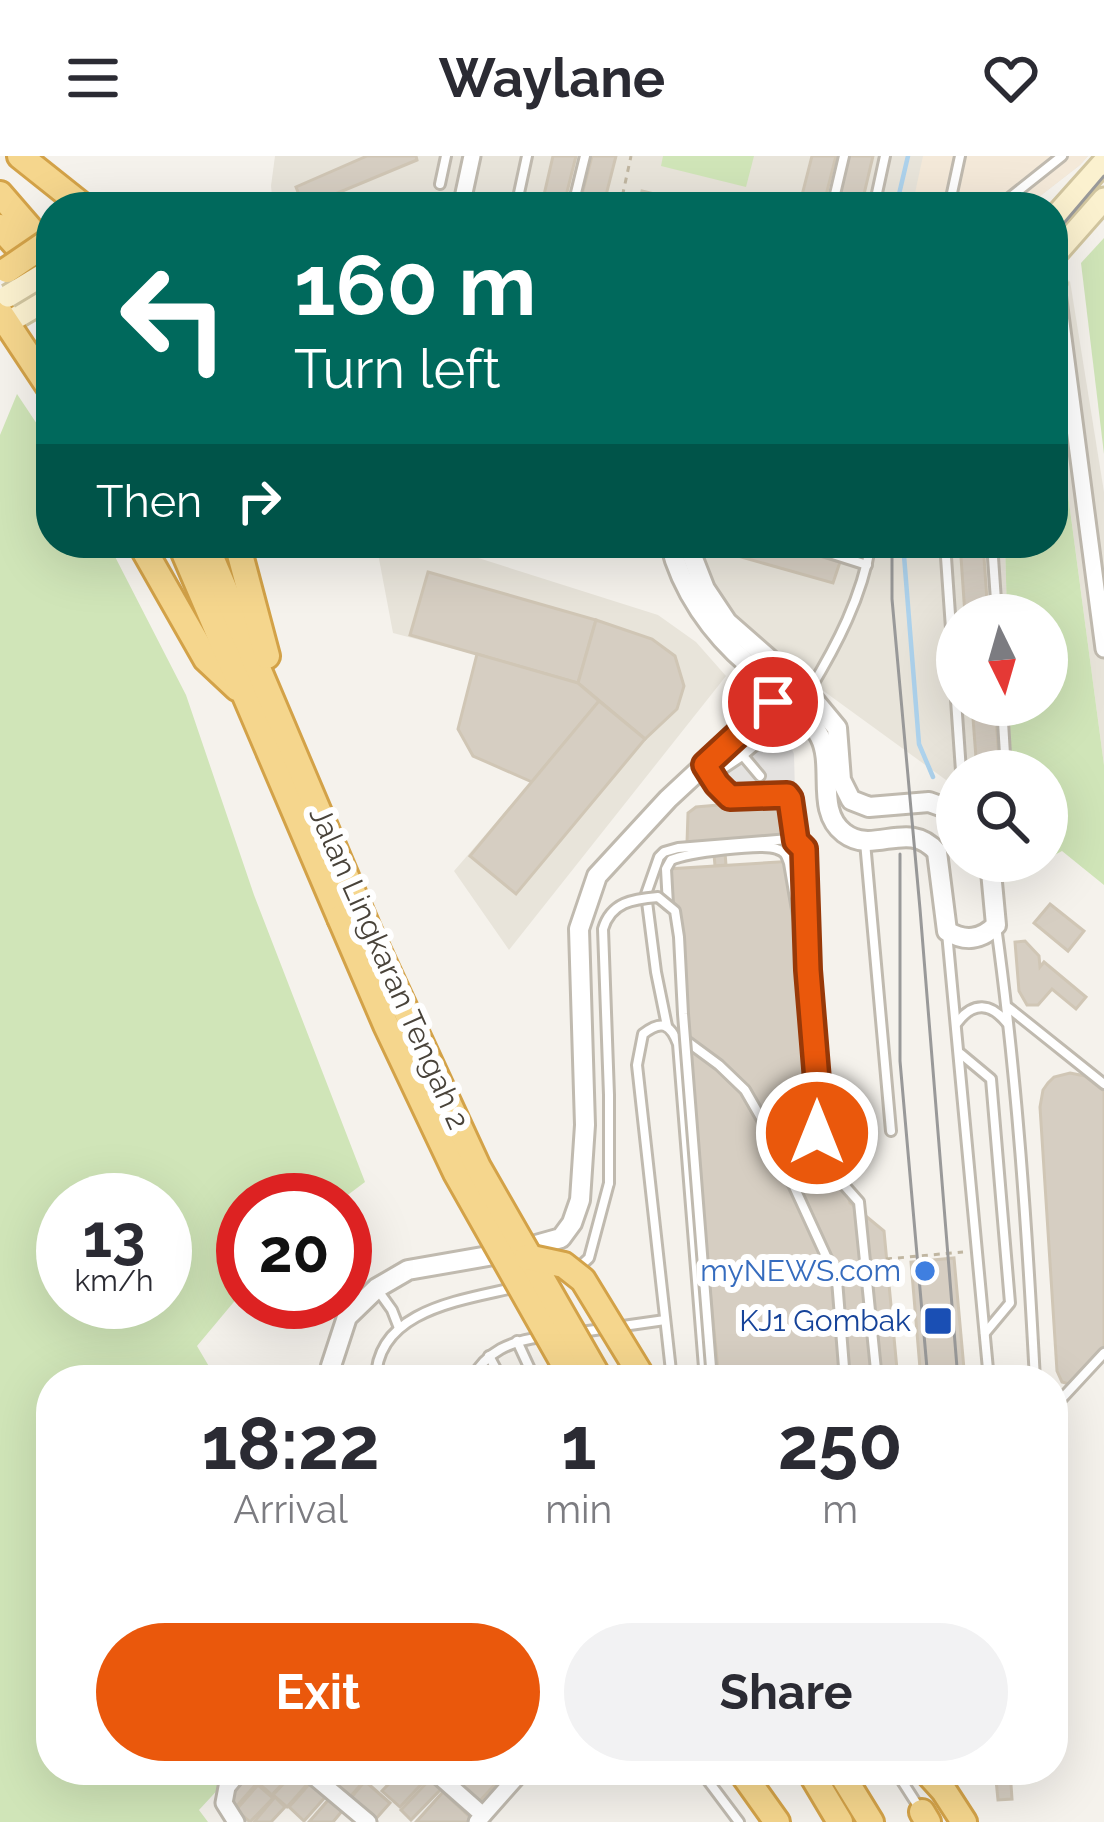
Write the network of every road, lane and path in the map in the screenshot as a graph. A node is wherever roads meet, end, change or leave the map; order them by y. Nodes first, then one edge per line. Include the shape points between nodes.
1 (20, 156) edge
2 (446, 156) edge
3 (472, 156) edge
4 (527, 156) edge
5 (586, 156) edge
6 (631, 156) edge
7 (844, 156) edge
8 (885, 156) edge
9 (960, 156) edge
10 (1062, 156) edge
11 (1104, 162) edge
12 (440, 184) dead end
13 (62, 192) edge
14 (464, 192) edge
15 (519, 192) edge
16 (576, 192) edge
17 (623, 192) edge
18 (836, 192) edge
19 (877, 192) edge
20 (952, 192) edge
21 (1017, 192) edge
22 (0, 194) edge
23 (1104, 199) edge
24 (1068, 202) edge
25 (0, 227) edge
26 (36, 236) edge
27 (1068, 241) edge
28 (36, 262) edge
29 (36, 268) edge
30 (36, 282) edge
31 (36, 297) edge
32 (5, 306) edge
33 (36, 370) edge
34 (1068, 380) edge
35 (149, 558) edge
36 (185, 558) edge
37 (211, 558) edge
38 (241, 558) edge
39 (673, 558) edge
40 (693, 558) edge
41 (845, 558) edge
42 (868, 558) edge
43 (946, 558) edge
44 (993, 558) edge
45 (867, 565) junction
46 (996, 594) edge
47 (1104, 650) edge
48 (243, 693) junction
49 (795, 693) junction
50 (289, 740) junction
51 (735, 746) junction
52 (960, 750) edge
53 (707, 768) junction
54 (760, 776) dead end
55 (936, 803) edge
56 (865, 840) junction
57 (796, 841) junction
58 (992, 882) edge
59 (668, 905) junction
60 (996, 925) junction
61 (947, 931) junction
62 (808, 970) junction
63 (1007, 1007) junction
64 (956, 1024) junction
65 (1009, 1024) junction
66 (670, 1028) junction
67 (959, 1052) junction
68 (1104, 1084) edge
69 (891, 1131) dead end
70 (963, 1252) dead end
71 (527, 1257) junction
72 (898, 1258) junction
73 (886, 1259) dead end
74 (542, 1280) dead end
75 (892, 1281) dead end
76 (520, 1286) dead end
77 (376, 1288) junction
78 (665, 1320) junction
79 (399, 1328) junction
80 (984, 1334) junction
81 (517, 1341) junction
82 (1104, 1353) edge
83 (489, 1355) junction
84 (331, 1365) edge
85 (376, 1365) edge
86 (482, 1365) edge
87 (494, 1365) edge
88 (528, 1365) edge
89 (565, 1365) edge
90 (591, 1365) edge
91 (635, 1365) edge
92 (670, 1365) edge
93 (708, 1365) edge
94 (708, 1365) edge
95 (843, 1365) edge
96 (875, 1365) edge
97 (987, 1365) edge
98 (1034, 1365) edge
99 (1068, 1392) edge
100 (228, 1785) edge
101 (325, 1785) edge
102 (447, 1785) edge
103 (510, 1785) edge
104 (711, 1785) edge
105 (751, 1785) edge
106 (818, 1785) edge
107 (848, 1785) edge
108 (907, 1785) edge
109 (939, 1785) edge
110 (925, 1817) edge
111 (480, 1819) edge
112 (236, 1822) edge
113 (368, 1822) edge
114 (739, 1822) edge
115 (777, 1822) edge
116 (840, 1822) edge
117 (871, 1822) edge
118 (964, 1822) edge

1 - 13 highway
2 - 12 lane
3 - 14 street
4 - 15 lane
5 - 16 lane
6 - 17 path
7 - 18 lane
8 - 19 lane
9 - 20 lane
10 - 21 lane
11 - 24 main road
22 - 26 highway
23 - 27 main road
25 - 29 highway
28 - 32 highway, bridge
30 - 32 main road, bridge
31 - 32 main road
32 - 33 highway via 17,348
34 - 47 street
35 - 48 highway via 206,658
36 - 48 highway, Jalan Lingkaran Tengah 2
37 - 50 highway, Jalan Lingkaran Tengah 2
38 - 50 highway
39 - 49 street via 730,649
40 - 49 street via 727,622
41 - 45 lane
42 - 45 lane
43 - 52 lane
44 - 46 lane
45 - 49 lane via 832,654
48 - 89 highway, Jalan Lingkaran Tengah 2, bridge via 456,1173
49 - 51 street
49 - 55 street via 837,728 851,800 869,807
49 - 56 street via 822,740 830,814 839,830
50 - 71 highway, Jalan Lingkaran Tengah 2, bridge via 370,933
51 - 53 street
51 - 54 lane
53 - 57 lane via 728,796 787,795
53 - 77 street via 597,876 579,929 585,1125 572,1223 561,1238 408,1270
56 - 61 street via 929,842 938,852
56 - 69 lane
57 - 62 lane via 804,849
57 - 66 lane via 678,848 659,857 646,894
58 - 60 street
59 - 62 lane via 670,860 782,851
59 - 74 lane, bridge via 658,897 626,902 606,918 609,1183 589,1258
59 - 94 lane, bridge via 679,937
60 - 61 street via 975,938
60 - 63 lane
61 - 64 lane
62 - 96 lane via 821,1159 859,1202
63 - 65 lane
63 - 68 lane
64 - 65 lane via 989,1007
64 - 67 lane
65 - 98 lane
66 - 78 lane via 643,1034 637,1065
66 - 93 lane via 678,1043
66 - 95 lane via 745,1090 768,1130 837,1280
67 - 80 lane
67 - 80 lane via 991,1079 1010,1304
70 - 72 path
71 - 90 highway, Jalan Lingkaran Tengah 2, bridge
71 - 91 highway, bridge via 564,1265 583,1280
72 - 73 path
72 - 75 path via 900,1280
76 - 79 lane via 432,1308
77 - 79 lane
77 - 84 street via 346,1317
78 - 81 lane
78 - 92 lane
79 - 85 lane
80 - 97 lane
81 - 83 lane
81 - 88 lane
82 - 99 lane
83 - 86 lane
83 - 87 lane
100 - 112 street via 224,1803
101 - 113 street
102 - 111 street
103 - 111 street
104 - 114 lane
105 - 115 highway
106 - 116 highway
107 - 117 highway
108 - 110 lane
109 - 118 highway

